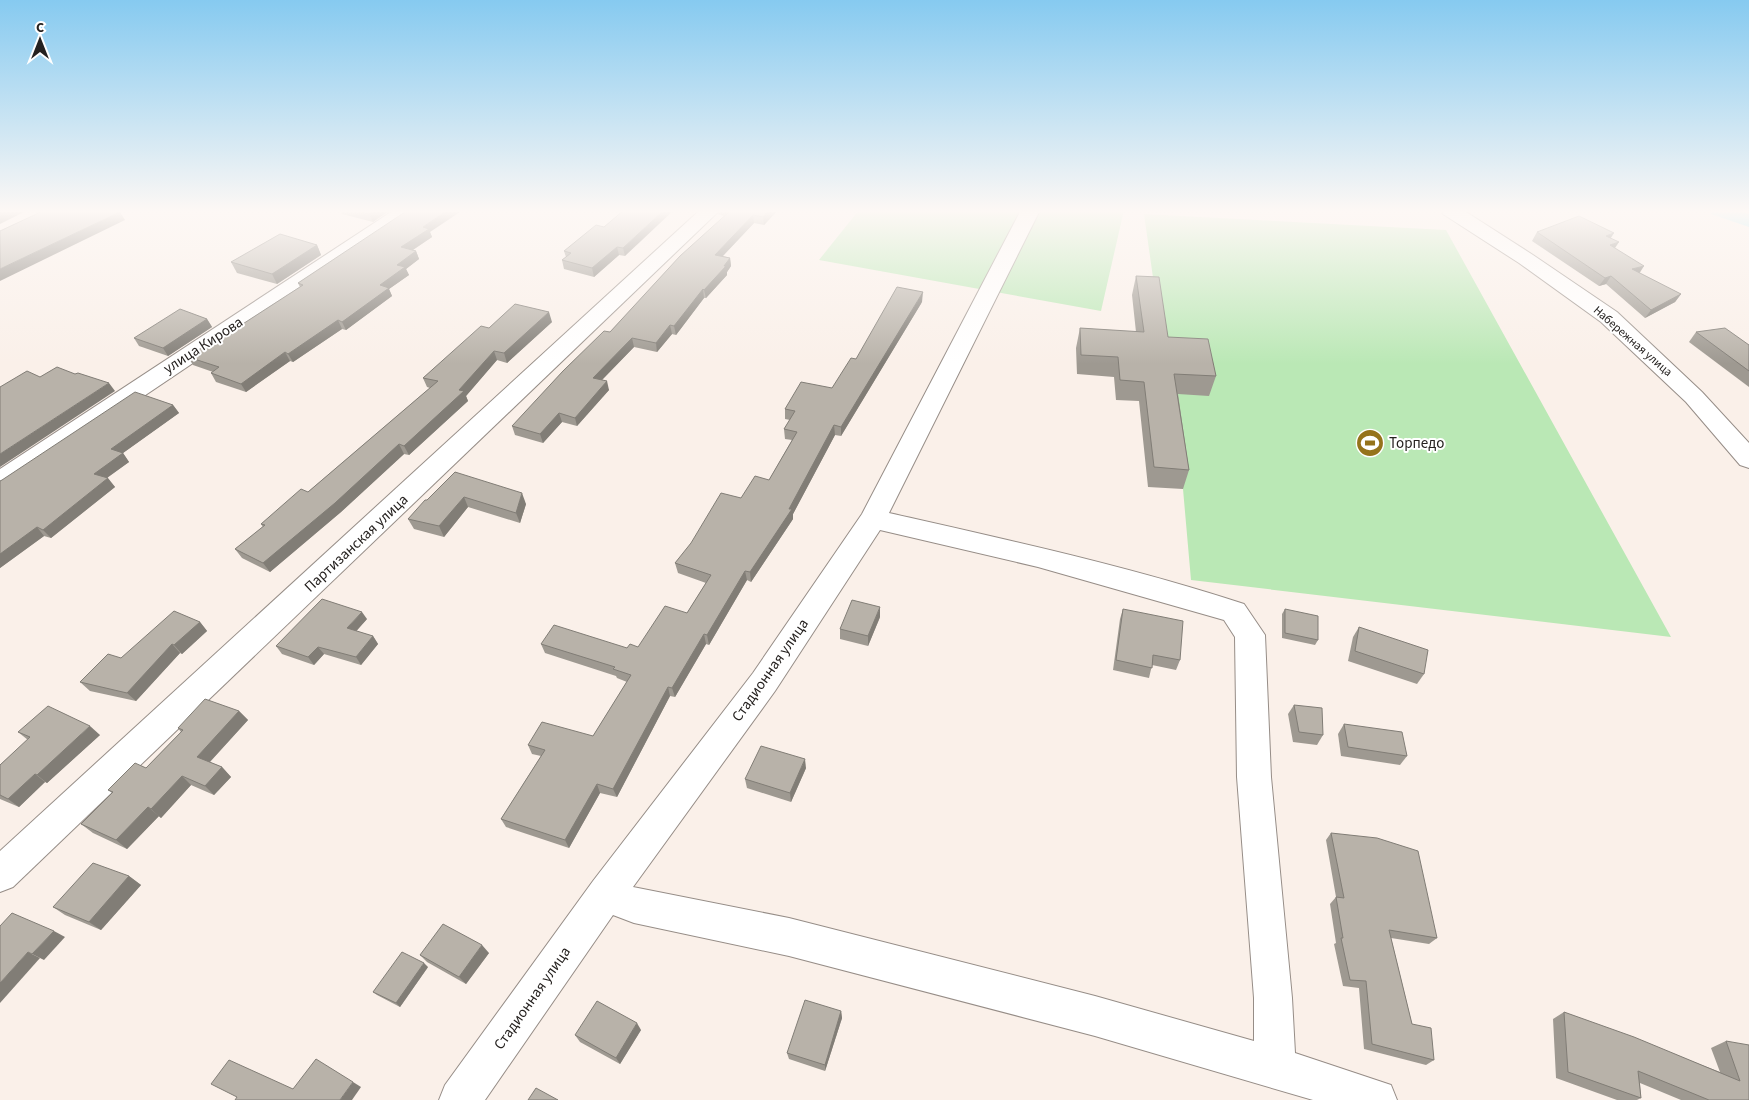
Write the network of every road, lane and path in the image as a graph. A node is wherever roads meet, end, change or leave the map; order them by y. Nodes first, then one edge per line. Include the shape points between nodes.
1 (330, 261) edge
2 (656, 261) edge
3 (1005, 261) edge
4 (1529, 261) edge
5 (1749, 459) edge
6 (0, 481) edge
7 (873, 518) junction
8 (0, 875) edge
9 (606, 894) junction
10 (1275, 1067) junction
11 (460, 1100) edge
12 (1376, 1100) edge

1 - 6 street, улица Кирова
2 - 8 street, Партизанская улица
3 - 7 street, Стадионная улица
4 - 5 street, Набережная улица via 1609,317 1694,397
7 - 9 street, Стадионная улица via 764,682
7 - 10 street via 1038,557 1234,612 1250,635 1254,777 1273,998
9 - 10 street via 634,905 808,942 1095,1016
9 - 11 street, Стадионная улица
10 - 12 street

